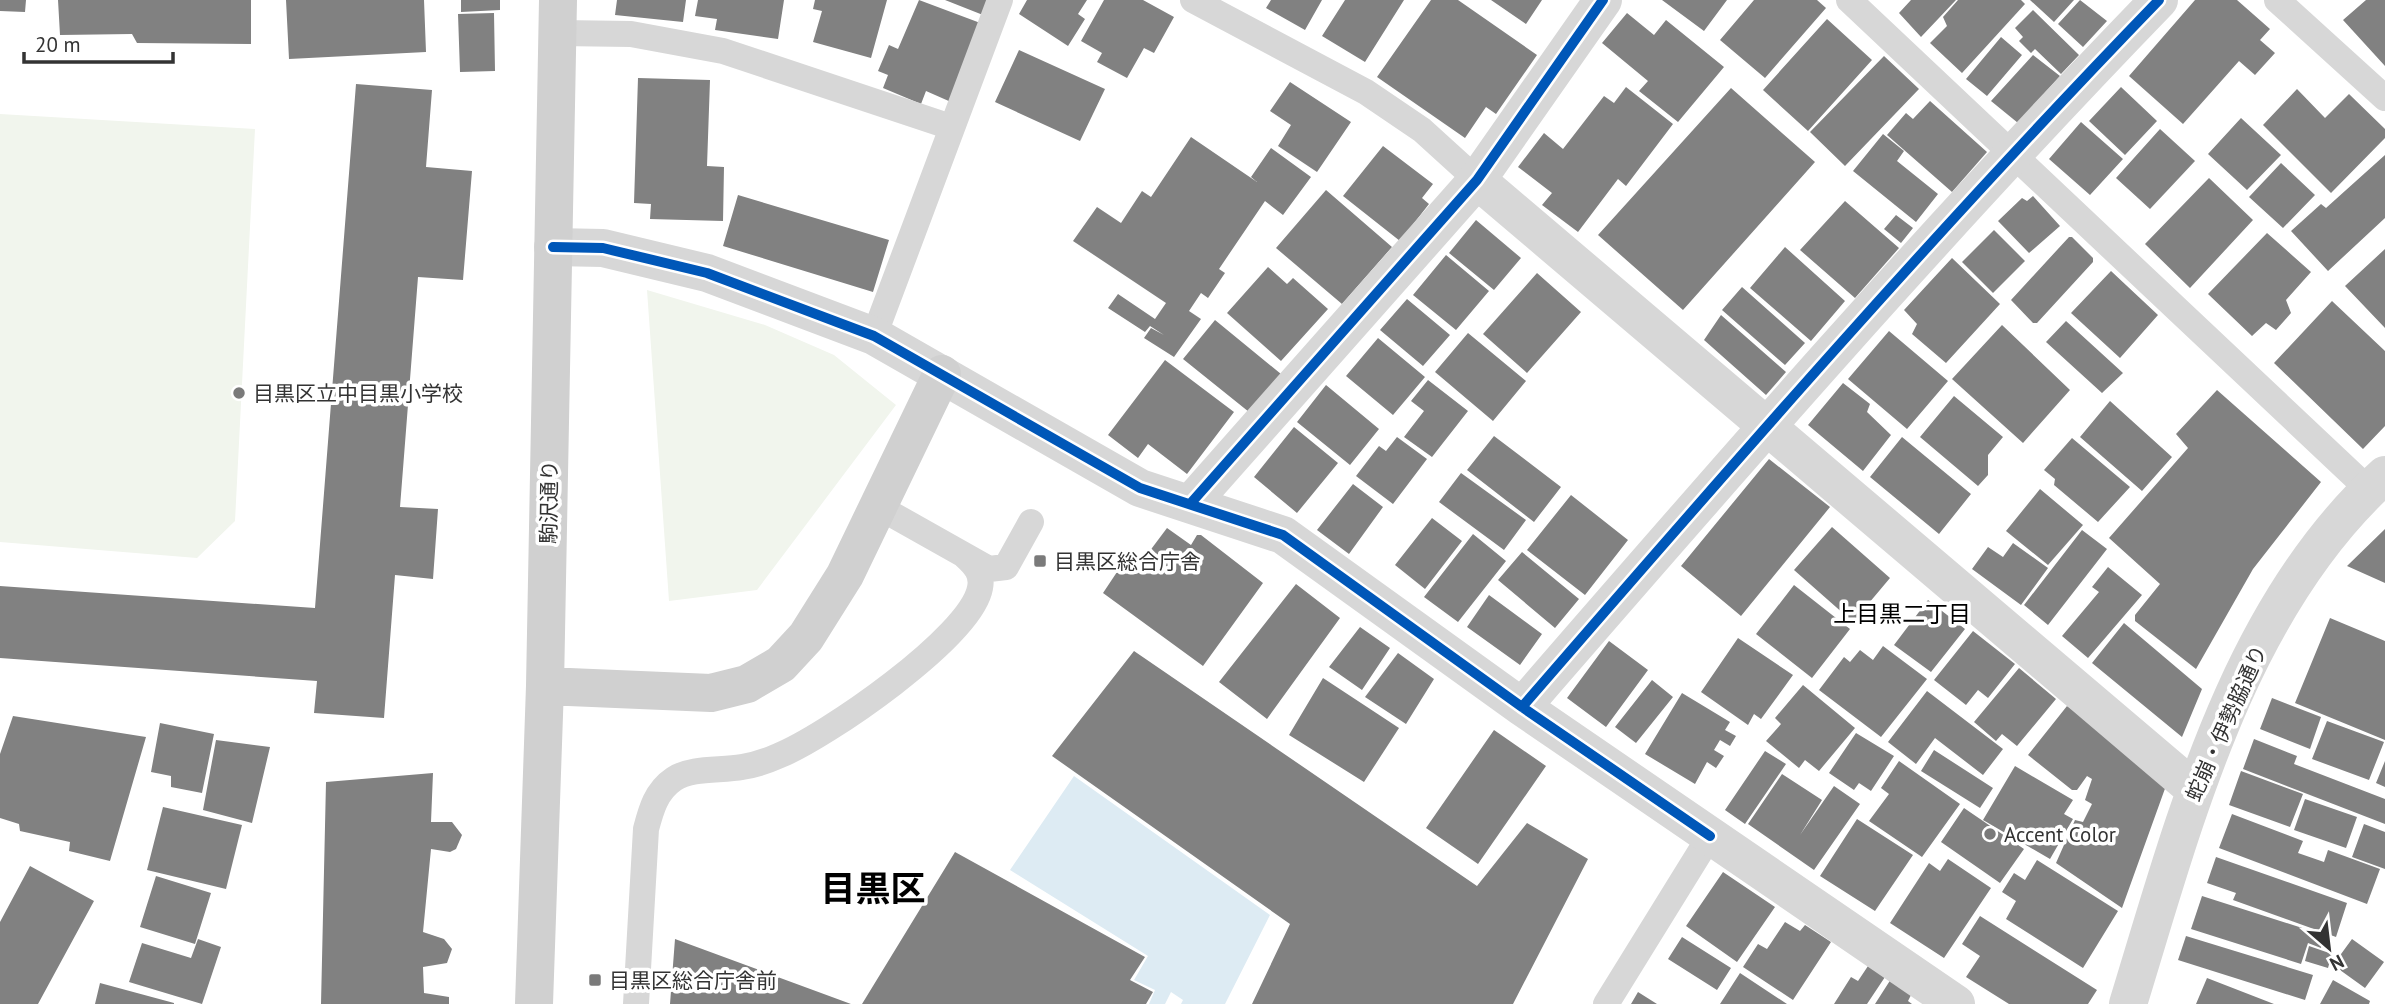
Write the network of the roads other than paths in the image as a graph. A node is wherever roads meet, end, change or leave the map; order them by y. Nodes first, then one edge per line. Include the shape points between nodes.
1 (1000, 0) edge
2 (1193, 0) edge
3 (1603, 0) edge
4 (1849, 0) edge
5 (2159, 0) edge
6 (2277, 0) edge
7 (559, 16) edge
8 (2385, 98) edge
9 (951, 127) junction
10 (2012, 152) junction
11 (1477, 180) junction
12 (553, 247) junction
13 (874, 336) junction
14 (942, 374) junction
15 (1766, 426) junction
16 (2377, 483) edge
17 (1191, 503) junction
18 (877, 506) junction
19 (1031, 522) dead end
20 (965, 556) junction
21 (545, 686) junction
22 (1522, 707) junction
23 (2194, 789) junction
24 (1710, 836) junction
25 (534, 1004) edge
26 (636, 1004) edge
27 (1605, 1004) edge
28 (1956, 1004) edge
29 (2128, 1004) edge

1 - 9 lane
2 - 11 lane via 1366,92 1422,130
3 - 11 street
4 - 10 lane
5 - 10 street
6 - 8 lane
7 - 9 lane via 723,51
7 - 12 main road, 駒沢通り
9 - 13 lane
10 - 15 street
10 - 16 lane
11 - 15 street
11 - 17 street
12 - 13 street via 603,248 707,273
12 - 21 main road, 駒沢通り
13 - 14 street
14 - 17 street via 1140,488
14 - 18 main road
15 - 22 street
15 - 23 street
16 - 23 street, 蛇崩・伊勢脇通り via 2308,560 2249,663
17 - 22 street via 1283,535
18 - 20 lane
18 - 21 main road via 845,575 806,637 781,664 747,684 711,693
19 - 20 lane via 1006,568 989,569
20 - 26 lane via 976,566 981,588 969,612 906,672 847,718 779,756 676,777 662,789 646,829
21 - 25 main road, 駒沢通り
22 - 24 street
23 - 29 street, 蛇崩・伊勢脇通り
24 - 27 lane
24 - 28 street

